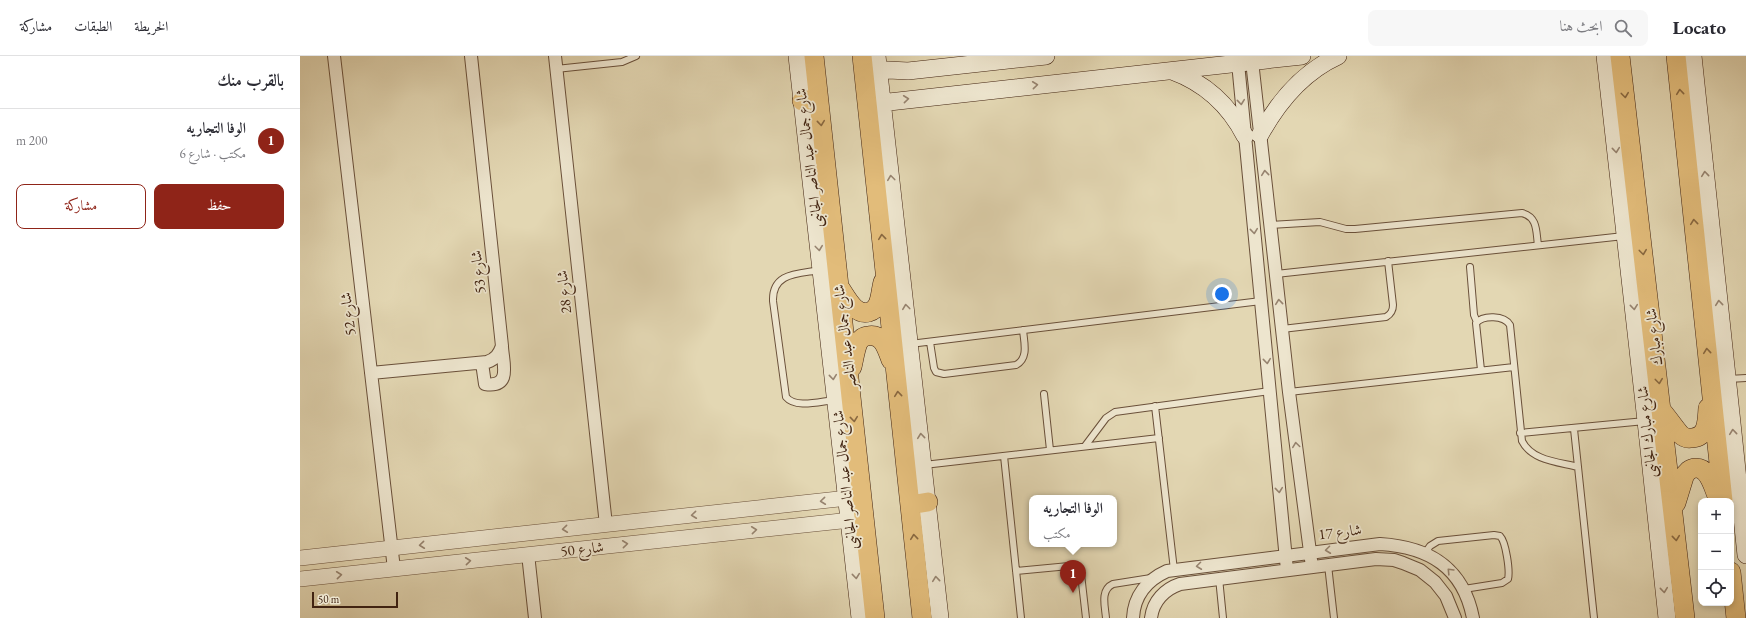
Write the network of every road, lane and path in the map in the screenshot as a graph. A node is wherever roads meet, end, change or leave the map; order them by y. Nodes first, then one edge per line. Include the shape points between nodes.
1 (334, 56) edge
2 (471, 56) edge
3 (555, 56) edge
4 (636, 56) edge
5 (797, 56) edge
6 (814, 56) edge
7 (1046, 56) edge
8 (1302, 56) edge
9 (1338, 56) edge
10 (1605, 56) edge
11 (1620, 56) edge
12 (1676, 56) edge
13 (1693, 56) edge
14 (1245, 62) junction
15 (870, 63) edge
16 (556, 69) junction
17 (1170, 70) junction
18 (810, 100) junction
19 (874, 103) junction
20 (1253, 136) junction
21 (1270, 224) junction
22 (1630, 228) junction
23 (1538, 245) junction
24 (1388, 261) junction
25 (1470, 267) dead end
26 (822, 270) junction
27 (885, 270) junction
28 (1276, 274) junction
29 (838, 285) junction
30 (1261, 301) junction
31 (1477, 322) junction
32 (1282, 329) junction
33 (1023, 330) junction
34 (930, 342) junction
35 (910, 344) junction
36 (502, 346) junction
37 (482, 363) junction
38 (1514, 367) junction
39 (1481, 370) junction
40 (896, 371) junction
41 (371, 374) junction
42 (849, 375) junction
43 (1746, 378) edge
44 (1718, 379) junction
45 (1270, 391) junction
46 (1289, 392) junction
47 (1044, 394) dead end
48 (836, 400) junction
49 (1155, 406) junction
50 (1662, 411) junction
51 (1646, 421) junction
52 (1574, 428) junction
53 (1520, 434) junction
54 (1159, 438) junction
55 (1085, 446) junction
56 (1050, 450) junction
57 (1004, 456) junction
58 (924, 465) junction
59 (1578, 466) junction
60 (855, 498) junction
61 (1718, 498) edge
62 (1723, 498) edge
63 (919, 503) junction
64 (1673, 510) junction
65 (857, 519) junction
66 (606, 525) junction
67 (1745, 533) edge
68 (392, 548) junction
69 (1310, 552) junction
70 (1425, 553) junction
71 (528, 554) junction
72 (1286, 555) junction
73 (1746, 555) edge
74 (300, 558) edge
75 (1328, 565) junction
76 (1312, 567) junction
77 (394, 569) junction
78 (1174, 570) junction
79 (1287, 570) junction
80 (1016, 571) junction
81 (1154, 578) junction
82 (1219, 578) junction
83 (300, 579) edge
84 (1464, 589) junction
85 (1734, 600) edge
86 (535, 618) edge
87 (860, 618) edge
88 (875, 618) edge
89 (922, 618) edge
90 (940, 618) edge
91 (1021, 618) edge
92 (1086, 618) edge
93 (1106, 618) edge
94 (1133, 618) edge
95 (1151, 618) edge
96 (1223, 618) edge
97 (1334, 618) edge
98 (1455, 618) edge
99 (1473, 618) edge
100 (1594, 618) edge
101 (1667, 618) edge
102 (1685, 618) edge
103 (1736, 618) edge

1 - 41 street, شارع 52
2 - 36 street, شارع 53
3 - 16 street, شارع 28
4 - 16 lane via 622,62
5 - 18 main road, شارع جمال عبد الناصر الجانبى
6 - 18 main road, شارع جمال عبد الناصر
7 - 15 main road via 908,71
8 - 14 main road
9 - 20 main road via 1321,65 1297,85
10 -> 22 main road, شارع مبارك الجانبى
11 -> 22 main road, شارع مبارك
44 -> 12 main road
44 -> 13 main road
14 - 17 main road
14 - 20 street
15 - 19 main road
16 - 66 street, شارع 28
19 -> 17 main road
17 -> 20 main road via 1193,80 1214,95
18 -> 26 main road, شارع جمال عبد الناصر الجانبى
18 -> 29 main road, شارع جمال عبد الناصر
27 -> 19 main road
35 -> 19 main road
21 -> 20 street
20 -> 30 street
21 - 23 lane via 1320,222 1355,230 1522,213 1530,216 1535,223
21 - 28 street
22 - 23 lane
22 -> 50 main road, شارع مبارك
22 -> 51 main road, شارع مبارك الجانبى
23 - 24 lane
24 - 28 lane
24 - 32 lane via 1393,305 1390,315
25 - 31 lane via 1474,315
26 -> 48 main road, شارع جمال عبد الناصر الجانبى
26 - 48 lane via 785,276 776,285 773,301 786,397 798,404
27 - 29 main road via 878,304 868,312 856,310
27 - 40 main road
32 -> 28 street
29 - 42 main road, شارع جمال عبد الناصر
30 - 33 lane
30 -> 45 street
31 - 38 lane via 1500,317 1508,322
31 - 39 lane
32 - 46 street
33 - 34 lane
33 - 34 lane via 1024,354 1020,362 944,374 939,374 934,368
34 - 35 lane
58 -> 35 main road
36 - 37 street via 497,356
36 - 37 street, شارع 53 via 502,381 485,384
37 - 41 street
38 - 39 lane
38 - 53 lane
39 - 46 lane
40 - 42 main road via 883,341 870,335 859,343
63 -> 40 main road
41 - 68 street, شارع 52
42 -> 60 main road, شارع جمال عبد الناصر
43 - 44 lane
44 - 50 main road via 1705,430 1698,437 1684,437
44 - 62 main road
67 -> 44 main road
45 - 49 lane
45 -> 72 street
69 -> 46 street
47 - 56 lane
48 - 60 main road, شارع جمال عبد الناصر الجانبى
49 - 54 lane
49 - 55 lane via 1121,410 1110,415
50 - 64 main road, شارع مبارك
51 - 52 lane
51 -> 101 main road, شارع مبارك الجانبى
52 - 53 lane
52 - 59 lane
53 - 59 lane via 1524,446 1531,453
54 - 55 lane
54 - 78 lane
55 - 56 lane
56 - 57 lane
57 - 58 lane
57 - 80 lane
58 - 63 main road
59 - 100 lane
60 - 65 main road, شارع جمال عبد الناصر
60 -> 66 street, شارع 50
61 - 64 main road via 1707,474 1701,469 1693,468 1684,477
89 -> 63 main road
90 -> 63 main road
64 -> 102 main road, شارع مبارك
71 -> 65 street, شارع 50
65 -> 87 main road, شارع جمال عبد الناصر الجانبى
65 - 88 main road, شارع جمال عبد الناصر
66 -> 68 street, شارع 50
67 - 73 main road
68 - 74 street, شارع 50
68 - 77 street, شارع 52
70 -> 69 street, شارع 17 via 1405,546 1380,544
69 - 72 street, شارع 17
69 - 76 street
84 -> 70 street, شارع 17 via 1447,568
70 - 84 lane via 1438,541 1500,536 1504,542 1508,579 1502,583
77 -> 71 street, شارع 50
71 - 86 street
72 -> 78 street, شارع 17
72 - 79 street
75 - 76 street, شارع 17
75 - 97 lane
75 - 98 street, شارع 17 via 1385,559 1403,562 1428,575 1441,588
76 - 79 street, شارع 17
83 -> 77 street, شارع 50
78 - 81 street, شارع 17
79 - 82 street, شارع 17
80 - 91 lane
80 - 92 lane via 1069,566 1076,568 1080,574
81 - 93 lane via 1109,586 1104,592
81 - 94 street via 1140,594 1134,607
82 - 95 street, شارع 17 via 1187,582 1169,589 1156,603
82 - 96 lane
84 - 99 street, شارع 17
85 - 103 main road

